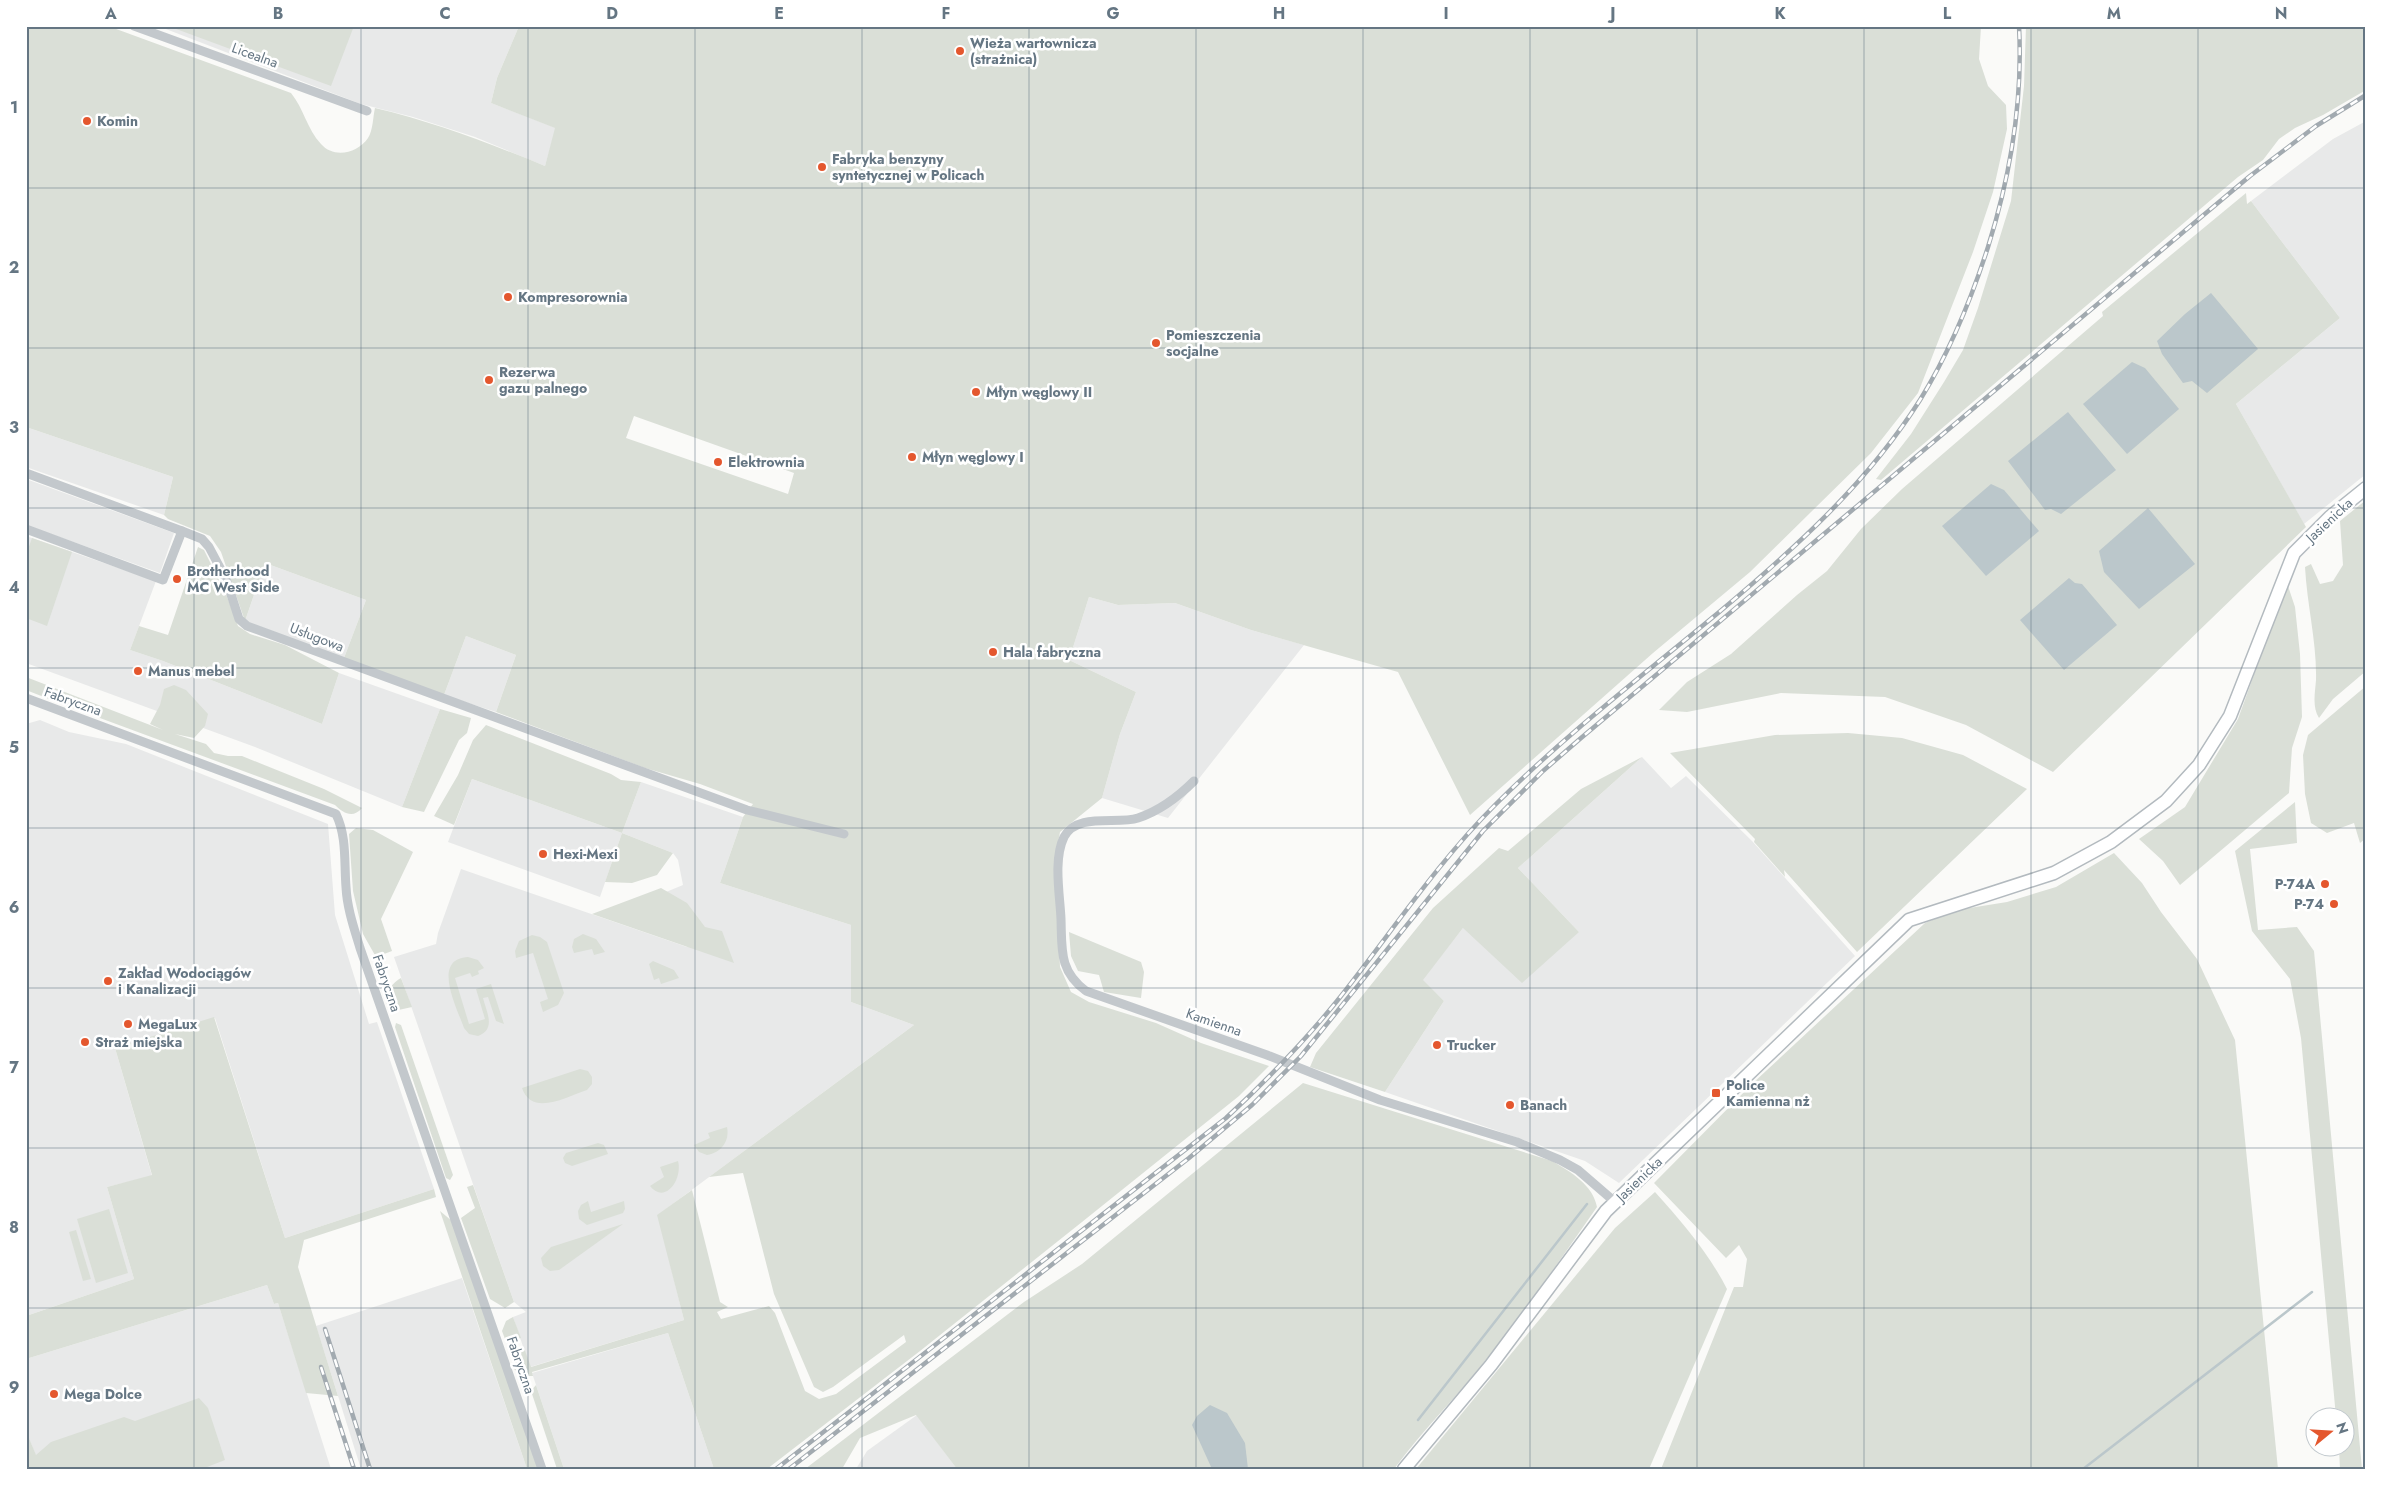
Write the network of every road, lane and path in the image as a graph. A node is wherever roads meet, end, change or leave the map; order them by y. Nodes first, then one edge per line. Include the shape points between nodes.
1 (134, 26) edge
2 (367, 111) dead end
3 (26, 473) edge
4 (2366, 488) edge
5 (26, 529) edge
6 (182, 531) junction
7 (26, 698) edge
8 (1194, 780) dead end
9 (844, 834) dead end
10 (1615, 1202) junction
11 (542, 1469) edge
12 (1404, 1469) edge

1 - 2 street, Licealna
3 - 6 street, Usługowa
4 - 10 main road, Jasienicka via 2330,517 2294,553 2230,716 2198,765 2166,802 2111,842 2054,873 1909,920
5 - 6 street via 163,580
6 - 9 street, Usługowa via 202,539 215,555 239,618 247,626 747,810
7 - 11 street, Fabryczna via 336,814 344,838 348,903 360,948
8 - 10 street, Kamienna via 1178,796 1139,818 1120,822 1086,822 1071,828 1065,835 1059,863 1062,943 1063,959 1072,980 1086,991 1267,1055 1380,1100 1543,1152 1578,1170
10 - 12 main road, Jasienicka via 1584,1238 1491,1366

